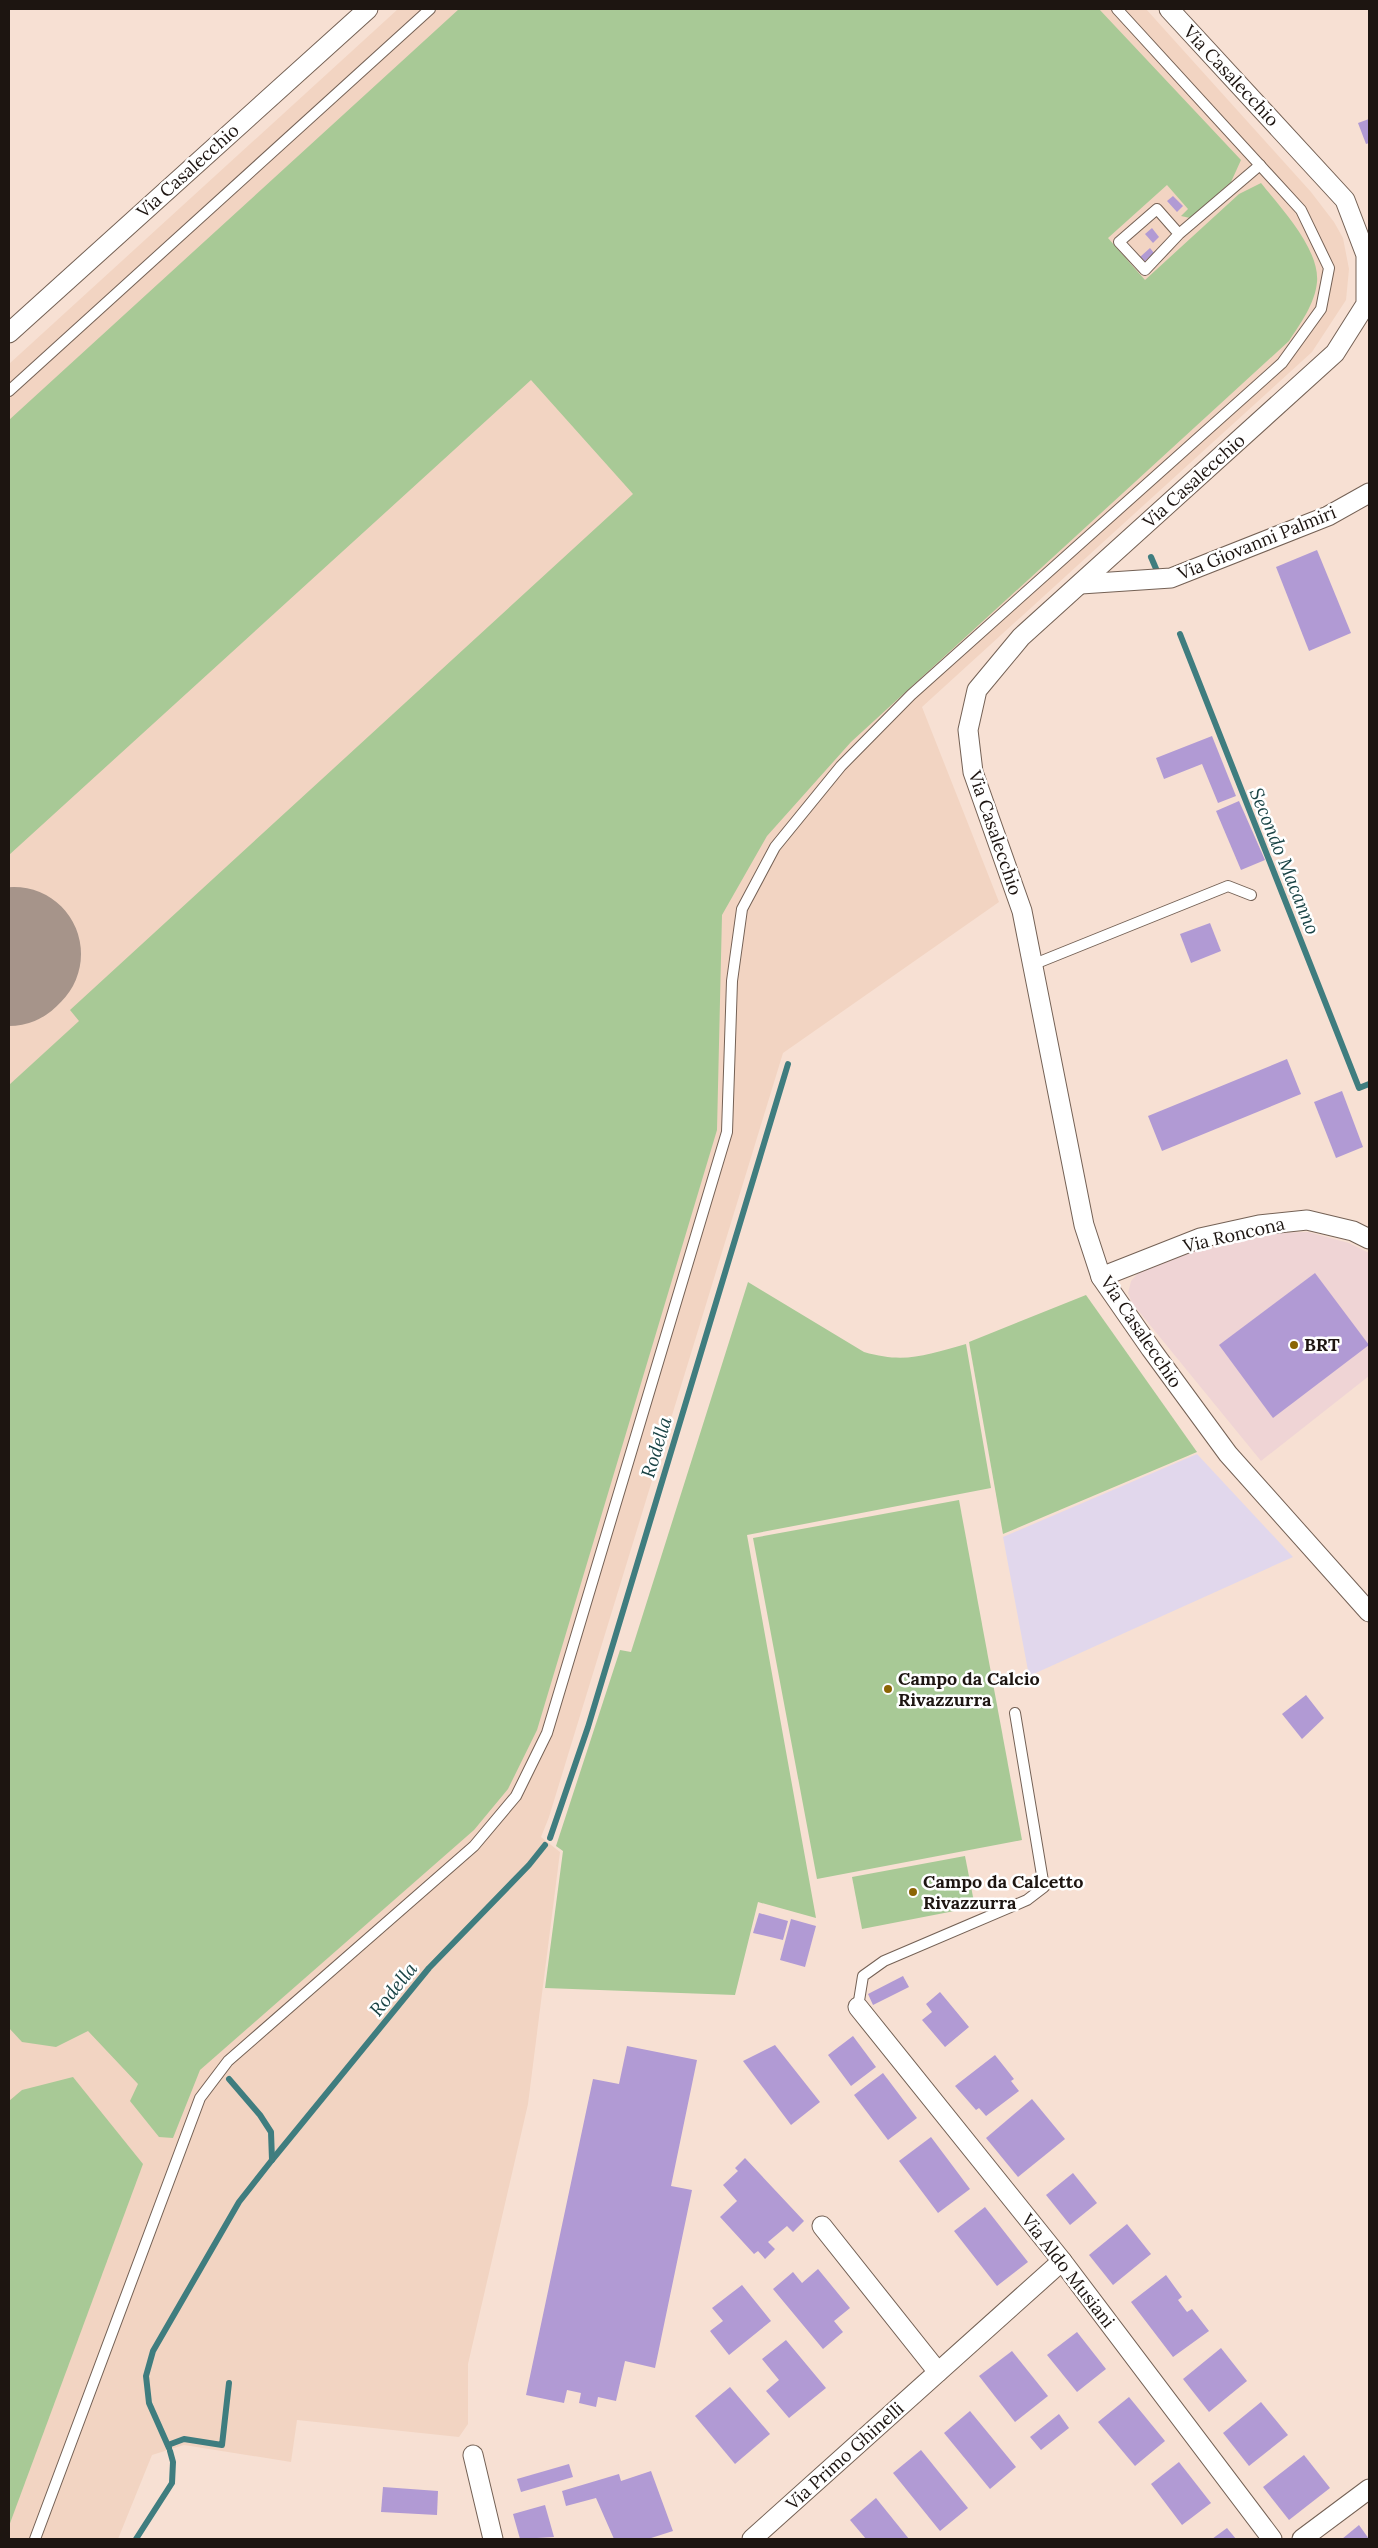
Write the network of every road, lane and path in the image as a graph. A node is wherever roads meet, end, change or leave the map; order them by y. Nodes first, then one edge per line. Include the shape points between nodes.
1 (368, 9) edge
2 (430, 9) edge
3 (1117, 9) edge
4 (1169, 9) edge
5 (1260, 165) junction
6 (1179, 234) junction
7 (9, 333) edge
8 (9, 392) edge
9 (1369, 493) edge
10 (1081, 584) junction
11 (1251, 895) dead end
12 (1032, 965) junction
13 (1369, 1239) edge
14 (1101, 1277) junction
15 (1369, 1612) edge
16 (1015, 1713) dead end
17 (858, 2007) joint
18 (822, 2226) dead end
19 (1062, 2261) junction
20 (938, 2372) junction
21 (473, 2455) dead end
22 (1369, 2489) edge
23 (35, 2539) edge
24 (493, 2539) edge
25 (752, 2539) edge
26 (1272, 2539) edge
27 (1302, 2539) edge

1 - 7 street, Via Casalecchio
2 - 8 lane
3 - 5 lane
4 - 10 street, Via Casalecchio via 1345,200 1366,255 1366,304 1335,353
5 - 6 lane
5 - 23 lane via 1301,210 1329,268 1321,309 1282,362 911,695 841,766 775,847 742,909 732,981 727,1132 547,1733 516,1796 474,1846 228,2061 200,2098
6 - 6 lane via 1157,209 1119,242 1144,270
9 - 10 street, Via Giovanni Palmiri via 1328,516 1171,578
10 - 12 street, Via Casalecchio via 1021,637 977,690 968,730 972,772 1022,911
11 - 12 lane via 1228,886
12 - 14 street, Via Casalecchio via 1084,1225
13 - 14 street, Via Roncona via 1353,1231 1307,1220 1259,1225 1200,1238
14 - 15 street, Via Casalecchio via 1228,1454
16 - 17 lane via 1044,1886 1028,1900 884,1961 862,1976
17 - 19 street, Via Aldo Musiani
18 - 20 street
19 - 20 street, Via Primo Ghinelli
19 - 26 street, Via Aldo Musiani
20 - 25 street, Via Primo Ghinelli
21 - 24 street
22 - 27 street

